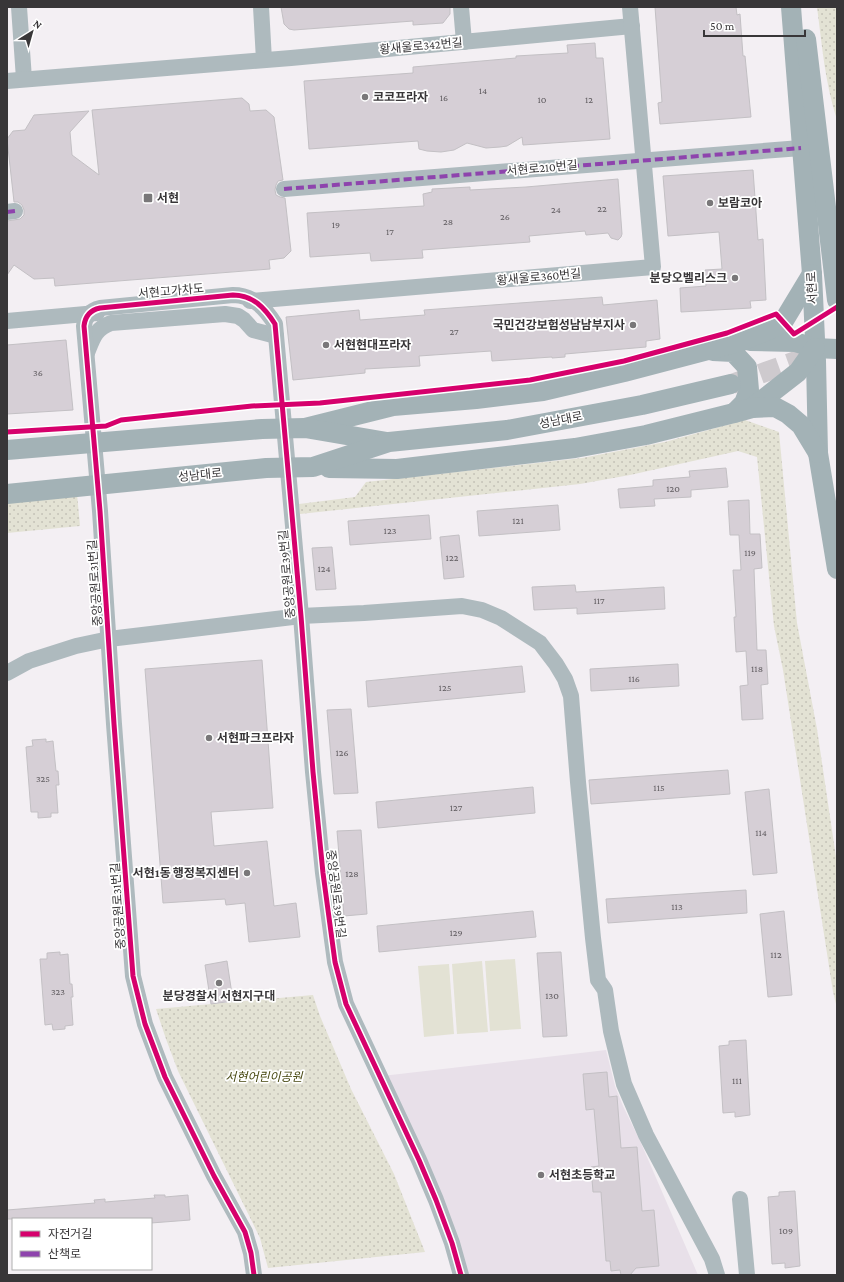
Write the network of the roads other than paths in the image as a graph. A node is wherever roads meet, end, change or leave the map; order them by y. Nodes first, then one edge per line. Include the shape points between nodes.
1 (19, 7) edge
2 (261, 7) edge
3 (461, 7) edge
4 (630, 7) edge
5 (791, 7) edge
6 (804, 7) edge
7 (632, 26) junction
8 (464, 42) junction
9 (264, 60) junction
10 (24, 79) junction
11 (7, 81) edge
12 (801, 148) junction
13 (644, 160) junction
14 (284, 188) dead end
15 (833, 242) edge
16 (812, 274) junction
17 (837, 300) edge
18 (7, 321) edge
19 (276, 336) junction
20 (742, 341) junction
21 (815, 348) junction
22 (837, 349) edge
23 (710, 350) junction
24 (87, 355) junction
25 (731, 384) tunnel mouth
26 (743, 411) junction
27 (306, 428) junction
28 (389, 442) junction
29 (7, 450) edge
30 (818, 453) junction
31 (313, 467) junction
32 (289, 492) joint
33 (7, 494) edge
34 (100, 511) joint
35 (837, 569) edge
36 (301, 616) junction
37 (108, 639) junction
38 (7, 674) edge
39 (740, 1199) dead end
40 (254, 1275) edge
41 (461, 1275) edge
42 (717, 1275) edge
43 (747, 1275) edge

1 - 10 street
2 - 9 street
3 - 8 street
4 - 7 street, 황새울로360번길
5 - 12 main road, 서현로
6 - 15 main road, 서현로 via 806,42
7 - 8 street, 황새울로342번길
7 - 13 street, 황새울로360번길
8 - 9 street, 황새울로342번길
9 - 10 street, 황새울로342번길
10 - 11 street, 황새울로342번길
12 - 13 street, 서현로210번길
12 - 16 main road, 서현로
13 - 14 street, 서현로210번길
13 - 18 street, 황새울로360번길 via 653,267
15 - 17 main road, 서현로
16 - 20 main road via 784,322
16 - 21 main road, 서현로
19 - 24 street via 253,330 238,316 226,314 111,323 97,331
19 - 24 street, 서현고가차도 via 275,324 269,314 254,301 239,295 100,308 91,312 85,322
19 - 32 street, 서현고가차도
20 - 21 main road via 795,342
20 - 23 main road
21 - 22 main road
21 - 26 main road via 798,372
21 - 30 main road, 서현로
23 - 26 main road via 733,352 747,367 749,390
23 - 27 main road via 543,391 393,406
24 - 34 street, 서현고가차도
25 - 28 main road, 성남대로 via 642,405 507,430
26 - 30 main road via 775,407 788,414 801,425
26 - 31 main road via 646,435 575,448 397,469
27 - 28 main road, 성남대로
27 - 29 main road, 성남대로 via 262,429
28 - 31 main road, 성남대로
30 - 35 main road, 서현로
31 - 33 main road, 성남대로 via 266,468
32 - 36 street, 중앙공원로39번길
34 - 37 street, 중앙공원로31번길
36 - 37 street
36 - 41 street, 중앙공원로39번길 via 313,772 335,962 346,1004 436,1200
36 - 42 street via 462,606 482,610 500,618 540,643 556,664 571,696 598,980 606,990 611,1031 624,1084 646,1134 712,1259
37 - 38 street via 29,661
37 - 40 street, 중앙공원로31번길 via 133,976 145,1024 165,1077 245,1232
39 - 43 street

